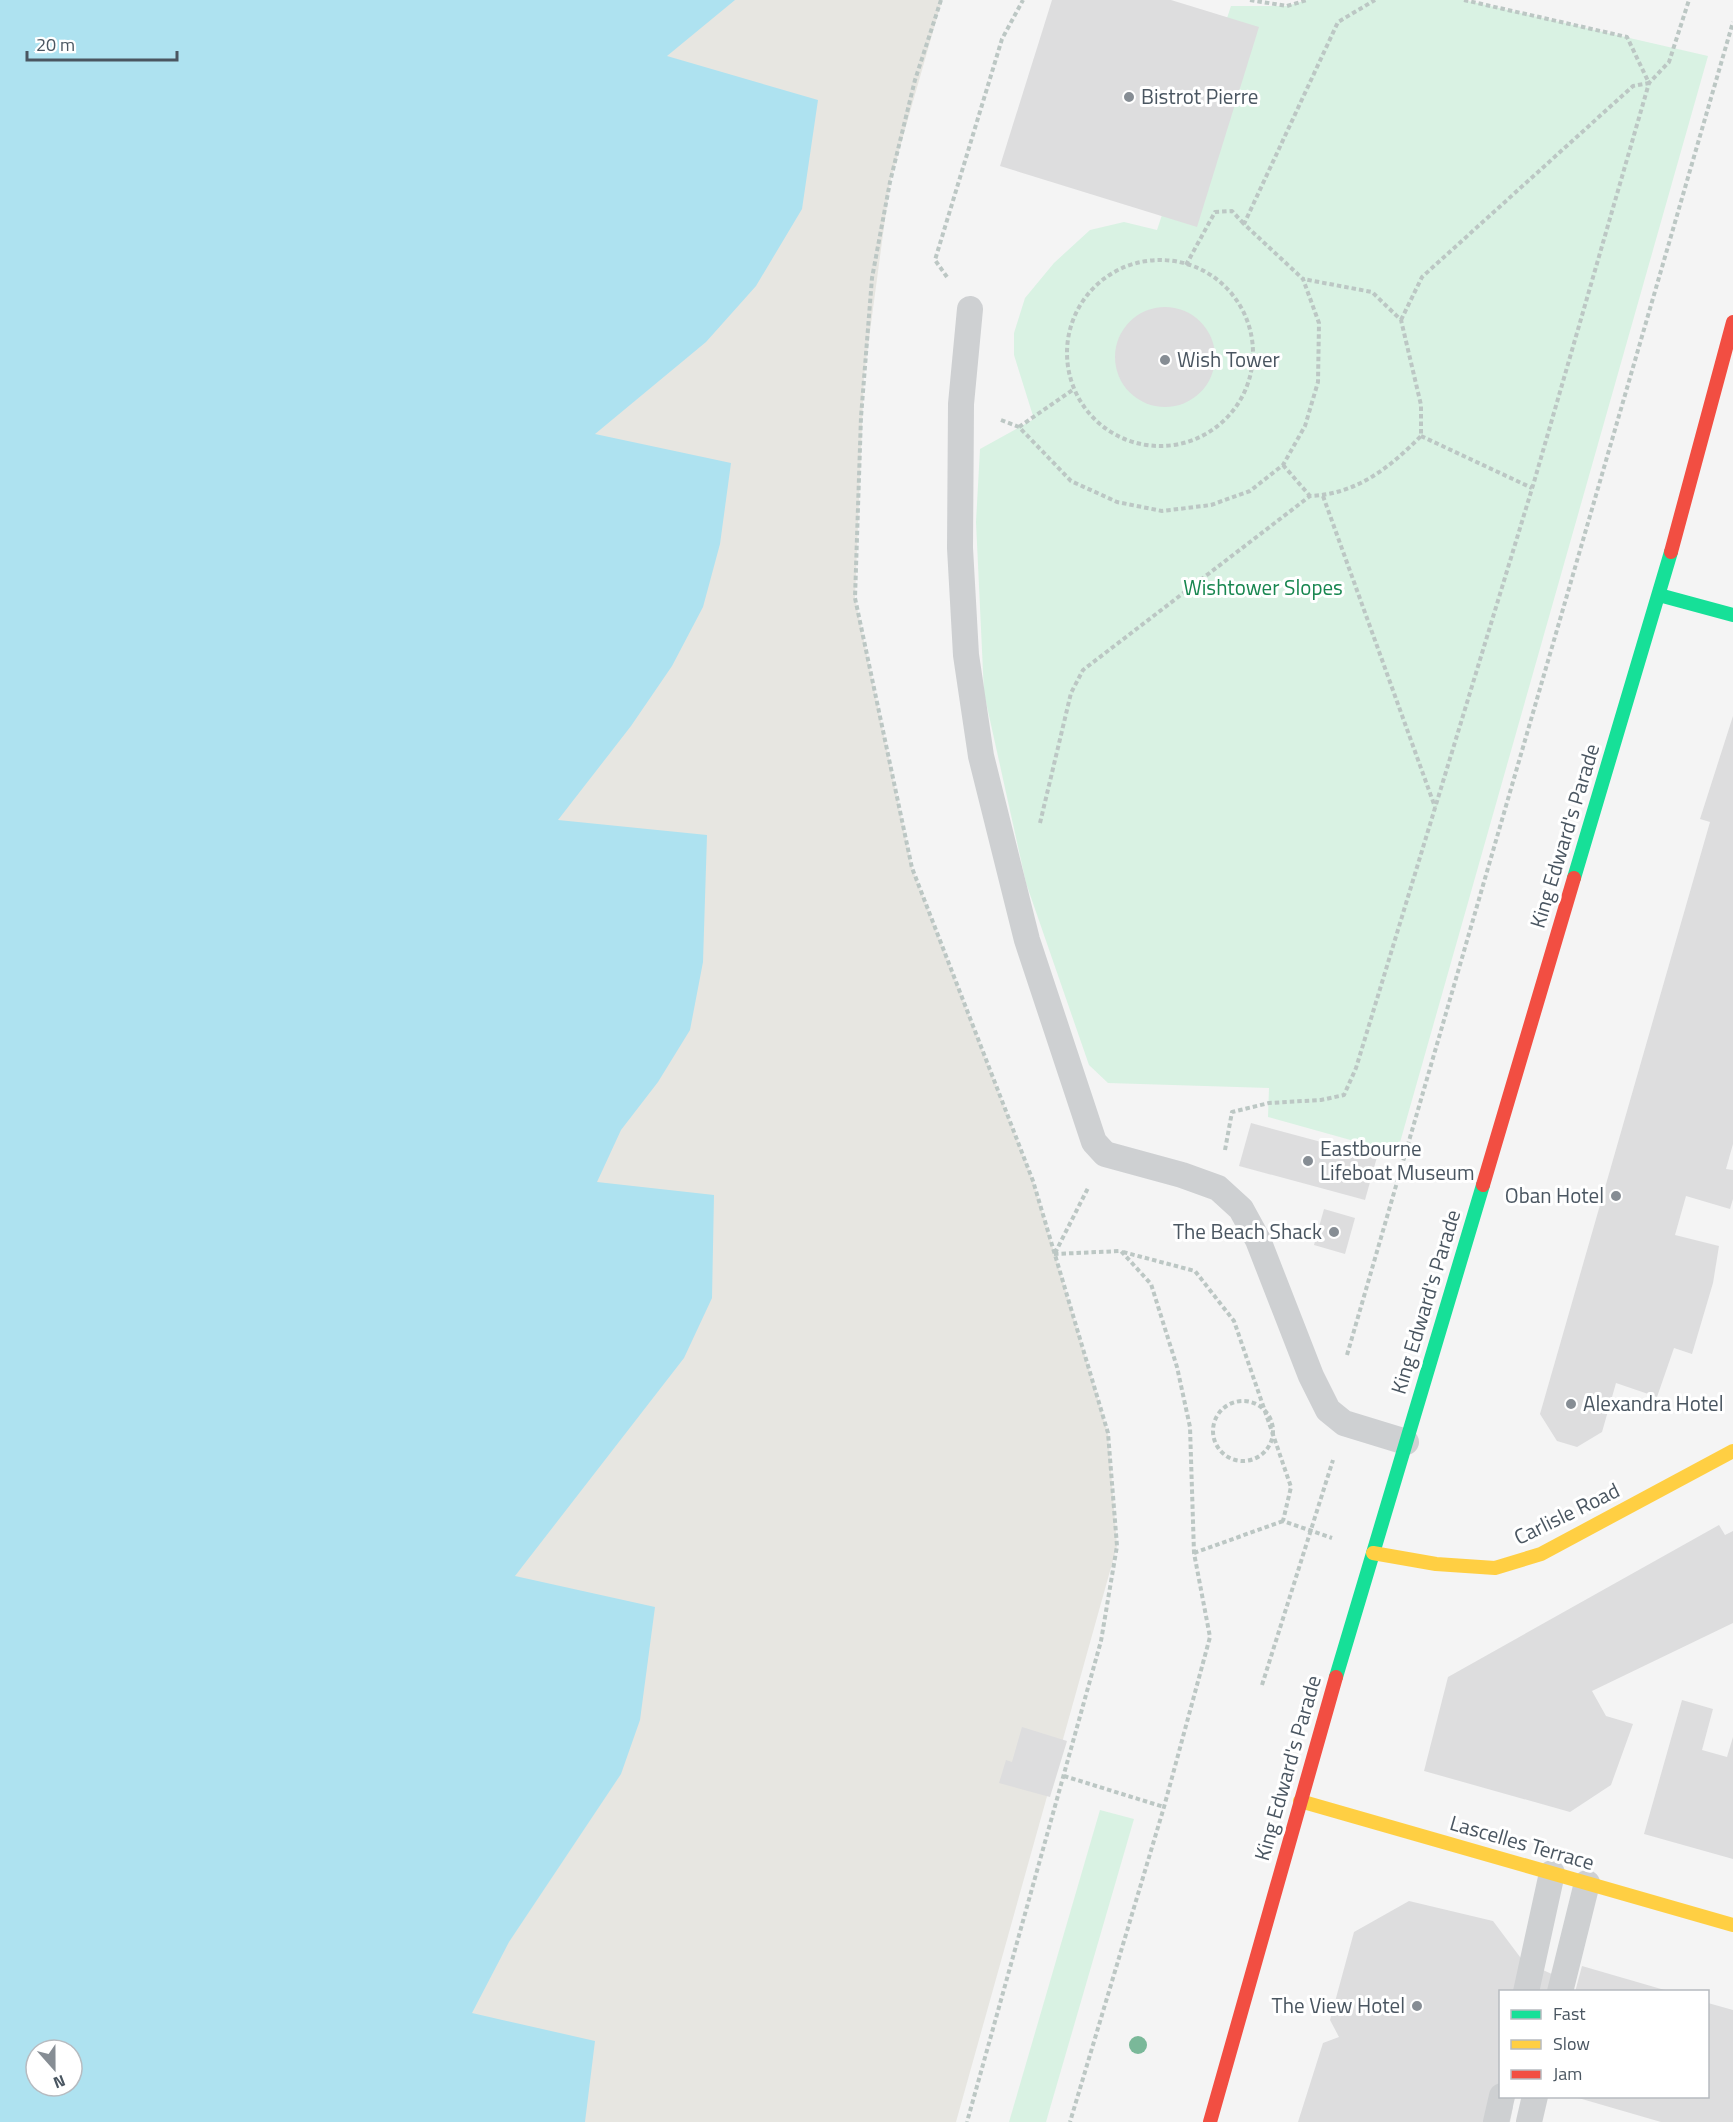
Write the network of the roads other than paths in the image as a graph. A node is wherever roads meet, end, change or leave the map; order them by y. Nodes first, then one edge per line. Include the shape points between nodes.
1 (970, 309) road end
2 (1733, 322) edge
3 (1729, 356) edge
4 (1659, 595) junction
5 (1733, 615) edge
6 (1406, 1442) junction
7 (1733, 1451) edge
8 (1372, 1553) junction
9 (1300, 1801) junction
10 (1552, 1873) junction
11 (1587, 1883) junction
12 (1733, 1925) edge
13 (1526, 1990) edge
14 (1560, 1990) edge
15 (1502, 2098) edge
16 (1535, 2098) edge
17 (1210, 2122) edge
18 (1496, 2122) edge
19 (1528, 2122) edge

1 - 6 lane via 961,404 960,548 966,655 981,756 1027,940 1094,1142 1105,1154 1218,1188 1241,1209 1258,1240 1328,1410 1344,1423
2 - 3 main road, King Edward's Parade
3 - 4 main road, King Edward's Parade
4 - 5 main road
4 - 6 main road, King Edward's Parade
6 - 8 main road, King Edward's Parade
7 - 8 main road, Carlisle Road via 1541,1554 1495,1568 1436,1564
8 - 9 main road, King Edward's Parade
9 - 10 main road, Lascelles Terrace
9 - 17 main road, King Edward's Parade
10 - 11 main road, Lascelles Terrace
10 - 13 lane
11 - 12 main road, Lascelles Terrace
11 - 14 lane
15 - 18 lane
16 - 19 lane

